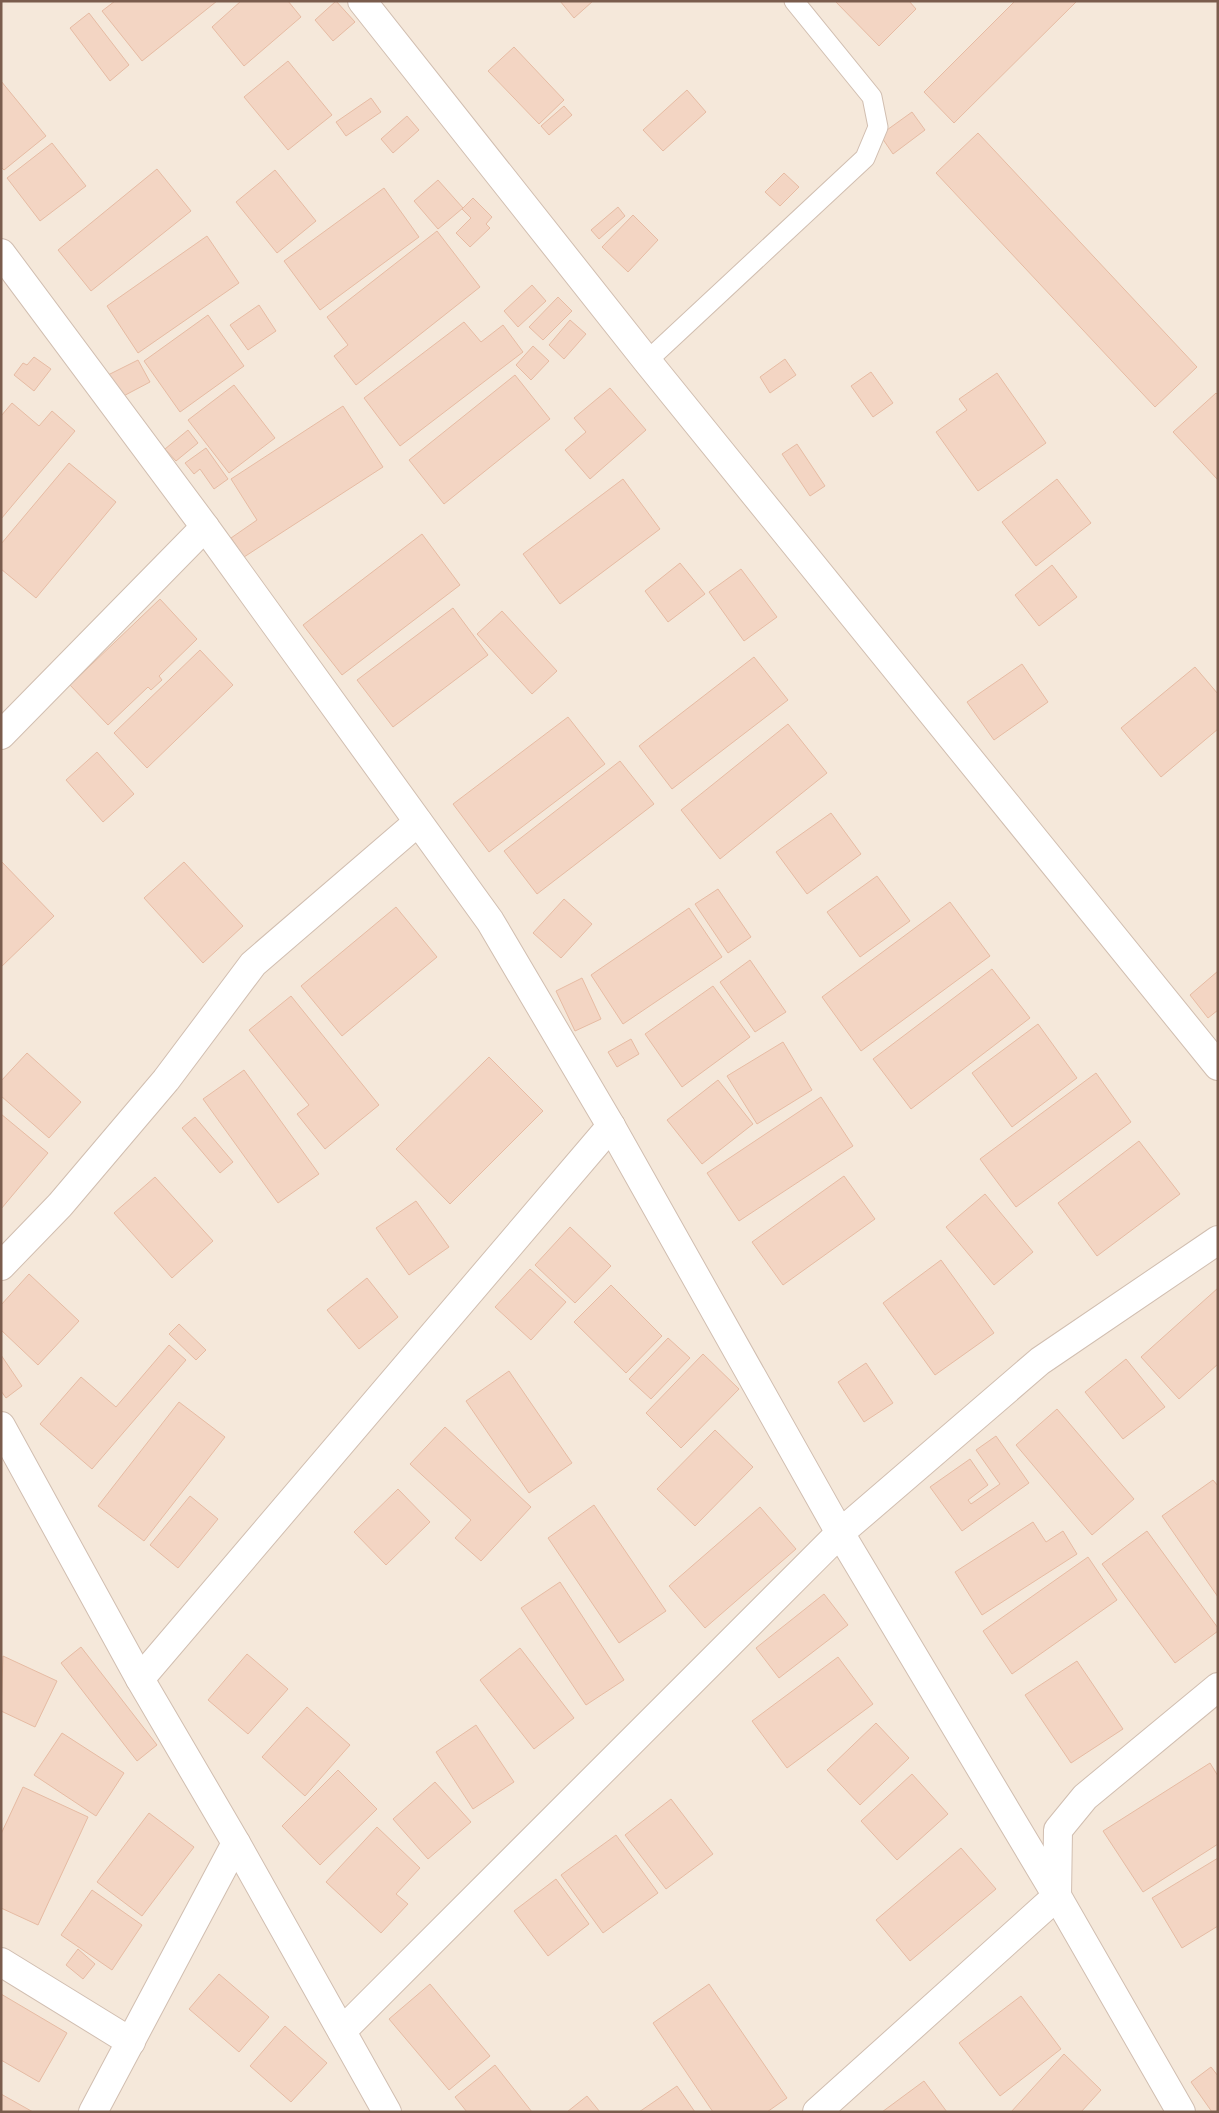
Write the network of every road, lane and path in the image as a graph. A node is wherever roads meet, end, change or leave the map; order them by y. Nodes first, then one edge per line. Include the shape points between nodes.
1 (362, 1) edge
2 (794, 1) edge
3 (1, 253) edge
4 (647, 361) junction
5 (205, 527) junction
6 (1, 735) edge
7 (418, 822) junction
8 (1218, 1066) edge
9 (611, 1126) junction
10 (1218, 1240) edge
11 (1, 1266) edge
12 (1, 1426) edge
13 (840, 1533) junction
14 (140, 1679) junction
15 (1218, 1687) edge
16 (236, 1843) junction
17 (1058, 1896) junction
18 (1, 1962) edge
19 (342, 2031) junction
20 (131, 2042) junction
21 (93, 2112) edge
22 (387, 2112) edge
23 (816, 2112) edge
24 (1181, 2112) edge

1 - 4 street
2 - 4 lane via 872,97 878,127 865,158
3 - 5 street
4 - 8 street
5 - 6 street
5 - 7 street
7 - 9 street via 490,921
7 - 11 street via 254,964 166,1080 60,1205
9 - 13 street
9 - 14 street
10 - 13 street via 1040,1361
12 - 14 street
13 - 17 street
13 - 19 street
14 - 16 street
15 - 17 street via 1085,1797 1058,1830
16 - 19 street
16 - 20 street
17 - 23 street
17 - 24 street
18 - 20 street
19 - 22 street
20 - 21 street

